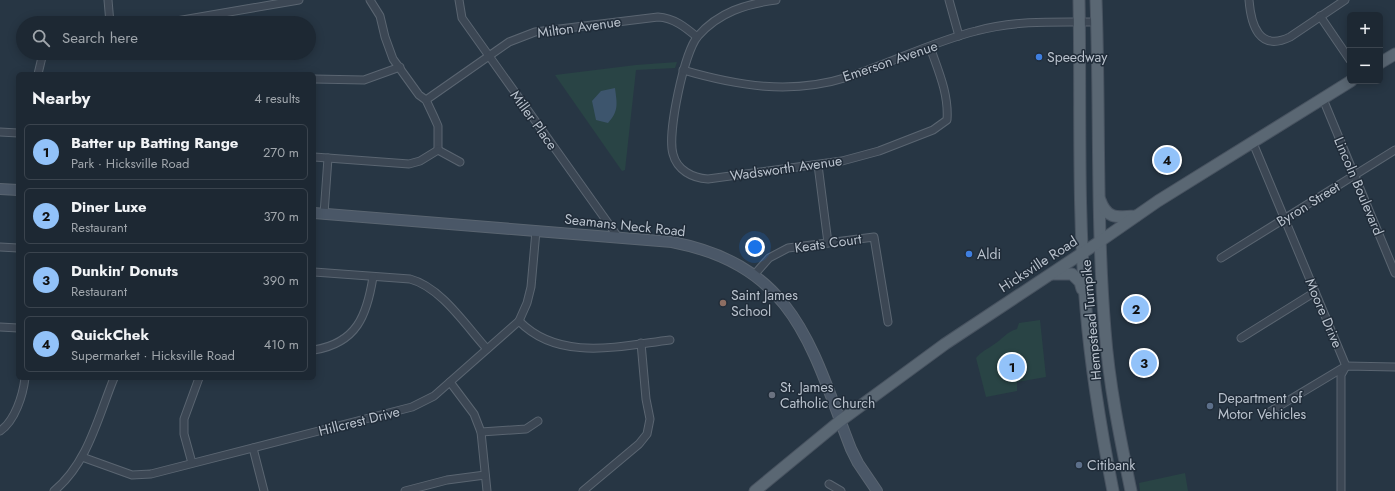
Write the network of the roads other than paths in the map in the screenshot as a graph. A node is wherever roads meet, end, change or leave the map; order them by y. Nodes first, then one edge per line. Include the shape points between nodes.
1 (108, 0) edge
2 (300, 0) edge
3 (370, 0) edge
4 (459, 0) edge
5 (776, 0) edge
6 (949, 0) edge
7 (1078, 0) edge
8 (1096, 0) edge
9 (1249, 0) edge
10 (1345, 0) edge
11 (109, 16) edge
12 (206, 16) edge
13 (1320, 16) junction
14 (1079, 22) junction
15 (1097, 22) junction
16 (959, 36) junction
17 (697, 37) junction
18 (930, 47) junction
19 (488, 56) junction
20 (1347, 56) edge
21 (1394, 57) edge
22 (41, 60) edge
23 (1383, 62) edge
24 (400, 67) junction
25 (683, 70) junction
26 (38, 72) edge
27 (316, 79) edge
28 (1347, 84) edge
29 (1323, 99) junction
30 (426, 100) junction
31 (0, 132) edge
32 (16, 133) edge
33 (1253, 143) junction
34 (438, 150) junction
35 (1395, 150) edge
36 (316, 157) edge
37 (328, 158) junction
38 (460, 162) dead end
39 (818, 165) junction
40 (1354, 175) junction
41 (0, 189) edge
42 (16, 190) edge
43 (1099, 198) junction
44 (319, 213) edge
45 (1136, 216) junction
46 (1284, 218) junction
47 (536, 231) junction
48 (618, 237) junction
49 (1099, 242) junction
50 (828, 243) junction
51 (0, 247) edge
52 (16, 248) edge
53 (1082, 253) junction
54 (1221, 258) dead end
55 (316, 272) edge
56 (1395, 273) edge
57 (754, 275) junction
58 (1049, 275) junction
59 (373, 277) junction
60 (1315, 292) junction
61 (1086, 309) junction
62 (519, 321) junction
63 (888, 322) dead end
64 (0, 327) edge
65 (16, 328) edge
66 (1241, 338) dead end
67 (670, 340) dead end
68 (641, 343) junction
69 (316, 349) edge
70 (487, 349) junction
71 (1346, 366) junction
72 (1395, 367) edge
73 (24, 380) edge
74 (113, 380) edge
75 (198, 380) edge
76 (450, 382) junction
77 (1266, 414) dead end
78 (538, 421) dead end
79 (840, 421) junction
80 (0, 431) edge
81 (481, 432) junction
82 (253, 448) junction
83 (82, 457) junction
84 (192, 464) junction
85 (485, 475) junction
86 (829, 484) dead end
87 (874, 490) edge
88 (54, 491) edge
89 (264, 491) edge
90 (405, 491) edge
91 (487, 491) edge
92 (583, 491) edge
93 (756, 491) edge
94 (842, 491) edge
95 (1113, 491) edge
96 (1132, 491) edge
97 (1341, 491) edge

1 - 11 street
2 - 12 street
3 - 24 street via 380,16 389,50
4 - 19 street, Miller Place via 462,18
5 - 17 street via 754,3 733,10 710,24
6 - 16 street
7 - 14 main road, Hempstead Turnpike
8 - 15 main road, Hempstead Turnpike
9 - 13 street via 1255,30 1269,40 1282,40
10 - 13 street
13 - 20 street
14 - 15 street, Emerson Avenue
14 - 16 street, Emerson Avenue via 1010,24
14 - 53 main road, Hempstead Turnpike
15 - 43 main road, Hempstead Turnpike
16 - 18 street, Emerson Avenue
17 - 19 street, Milton Avenue via 678,22 658,17 535,32 508,42
17 - 25 street, Wadsworth Avenue
18 - 25 street, Emerson Avenue via 846,77 791,87 736,84
18 - 39 street, Wadsworth Avenue via 941,76 948,109 947,120 933,130 879,151
19 - 30 street, Milton Avenue
19 - 48 street, Miller Place
21 - 23 main road
22 - 26 street
24 - 27 street via 364,80
24 - 30 street via 419,95
25 - 39 street, Wadsworth Avenue via 679,82 672,148 677,164 686,173 708,179
28 - 29 main road, Hicksville Road
29 - 33 main road, Hicksville Road
29 - 40 street, Lincoln Boulevard
30 - 34 street via 438,126
31 - 32 street
33 - 45 main road, Hicksville Road
33 - 46 street, Moore Drive
34 - 37 street via 420,161 409,164
34 - 38 street
35 - 40 street, Byron Street
36 - 37 street
37 - 44 street
39 - 50 street
40 - 46 street, Byron Street
40 - 56 street, Lincoln Boulevard
41 - 42 main road
43 - 45 main road via 1108,214 1115,217
43 - 49 main road, Hempstead Turnpike
44 - 47 main road, Seamans Neck Road
45 - 49 main road, Hicksville Road
46 - 54 street, Byron Street
46 - 60 street, Moore Drive
47 - 48 main road, Seamans Neck Road
47 - 62 street, Hillcrest Drive via 531,287
48 - 57 main road, Seamans Neck Road via 696,246
49 - 53 main road, Hicksville Road
49 - 96 main road, Hempstead Turnpike via 1106,344
50 - 57 street, Keats Court via 788,248 775,253
50 - 63 street, Keats Court via 874,237
51 - 52 street
53 - 58 main road, Hicksville Road
53 - 61 main road, Hempstead Turnpike
55 - 59 street
57 - 79 main road, Seamans Neck Road via 772,289 798,321 813,351
58 - 61 main road via 1066,273 1076,277 1082,288
58 - 79 main road, Hicksville Road via 945,344
59 - 69 street via 367,308 351,333 337,343
59 - 70 street via 410,279 427,286
60 - 66 street
60 - 71 street, Moore Drive
61 - 95 main road, Hempstead Turnpike via 1101,433
62 - 68 street via 534,335 571,347 589,349
62 - 70 street, Hillcrest Drive
64 - 65 street
67 - 68 street
68 - 92 street via 650,419 648,434 640,444
70 - 76 street, Hillcrest Drive
71 - 72 street
71 - 77 street
71 - 97 street, Moore Drive via 1341,375
73 - 80 street via 12,417
74 - 83 street
75 - 84 street via 183,426
76 - 81 street via 474,414
76 - 82 street, Hillcrest Drive via 425,401 412,407
78 - 81 street via 526,429
79 - 87 main road, Seamans Neck Road via 858,463
79 - 93 main road, Hicksville Road
81 - 85 street
82 - 84 street, Hillcrest Drive
82 - 89 street
83 - 84 street, Hillcrest Drive via 132,475 151,474
83 - 88 street via 72,473
85 - 90 street via 447,480
85 - 91 street
86 - 94 street

